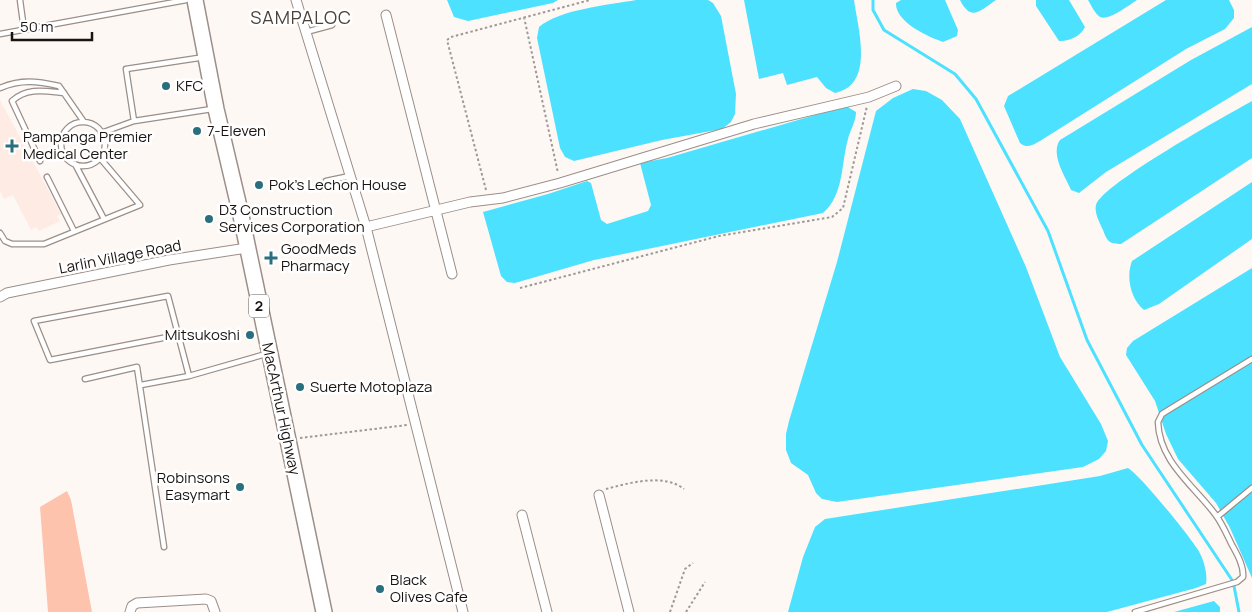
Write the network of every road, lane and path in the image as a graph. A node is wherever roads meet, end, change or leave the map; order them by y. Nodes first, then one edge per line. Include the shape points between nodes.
1 (20, 0) edge
2 (186, 0) edge
3 (195, 0) edge
4 (296, 0) edge
5 (590, 0) edge
6 (386, 13) dead end
7 (524, 16) junction
8 (332, 25) dead end
9 (24, 30) junction
10 (306, 32) junction
11 (0, 34) edge
12 (206, 57) junction
13 (896, 86) dead end
14 (0, 88) edge
15 (64, 93) junction
16 (868, 97) junction
17 (216, 109) junction
18 (84, 122) junction
19 (134, 122) junction
20 (101, 133) junction
21 (100, 158) junction
22 (40, 161) dead end
23 (76, 164) junction
24 (350, 176) junction
25 (47, 177) dead end
26 (326, 182) dead end
27 (560, 183) junction
28 (489, 199) junction
29 (437, 210) junction
30 (104, 219) junction
31 (366, 227) junction
32 (74, 231) junction
33 (0, 232) edge
34 (247, 248) junction
35 (452, 274) dead end
36 (520, 288) dead end
37 (0, 297) edge
38 (178, 335) junction
39 (270, 354) junction
40 (1252, 359) edge
41 (189, 376) junction
42 (85, 379) dead end
43 (141, 385) junction
44 (417, 424) junction
45 (288, 440) junction
46 (1252, 488) edge
47 (684, 489) dead end
48 (599, 495) joint
49 (522, 516) dead end
50 (1217, 516) junction
51 (164, 547) dead end
52 (693, 563) dead end
53 (705, 582) dead end
54 (130, 612) edge
55 (215, 612) edge
56 (324, 612) edge
57 (463, 612) edge
58 (547, 612) edge
59 (629, 612) edge
60 (670, 612) edge
61 (686, 612) edge
62 (1135, 612) edge

1 - 9 lane
2 - 9 lane
3 - 12 highway, MacArthur Highway / 2
4 - 10 street
5 - 7 path
6 - 29 street
7 - 27 path
7 - 28 path via 447,40
8 - 10 lane
9 - 11 lane
10 - 24 street
12 - 17 highway, MacArthur Highway / 2
12 - 19 lane via 126,70
13 - 16 street
14 - 15 lane via 13,82 32,80 58,86
15 - 18 lane
15 - 22 lane via 35,90 12,101
16 - 27 street via 754,124
16 - 36 path via 849,189 843,208 832,217 720,236
17 - 19 lane
17 - 34 highway, MacArthur Highway / 2
18 - 20 lane
18 - 23 lane via 70,126 61,139 64,154
19 - 20 lane
20 - 21 lane via 104,148
21 - 23 lane via 86,166
21 - 30 lane via 140,204
23 - 30 lane
24 - 26 lane
24 - 31 street
25 - 32 lane
27 - 28 street
28 - 29 street
29 - 31 street
29 - 35 street
30 - 32 lane
31 - 44 street
32 - 33 lane via 44,244 26,246 12,244
34 - 37 street, Larlin Village Road via 169,260
34 - 39 highway, MacArthur Highway / 2
38 - 38 lane via 168,296 34,321 50,360
38 - 41 lane
39 - 41 lane
39 - 45 highway, MacArthur Highway / 2
40 - 50 lane via 1162,414 1158,422 1166,452 1185,480
41 - 43 lane
42 - 43 lane via 137,367
43 - 51 lane
44 - 45 path
44 - 57 street
45 - 56 highway, MacArthur Highway / 2
46 - 50 lane
47 - 48 path via 674,482 657,481 611,488
48 - 59 street
49 - 58 street
50 - 62 lane via 1243,577 1225,586
52 - 60 path via 686,569
53 - 61 path
54 - 55 street via 137,603 206,599 211,600

